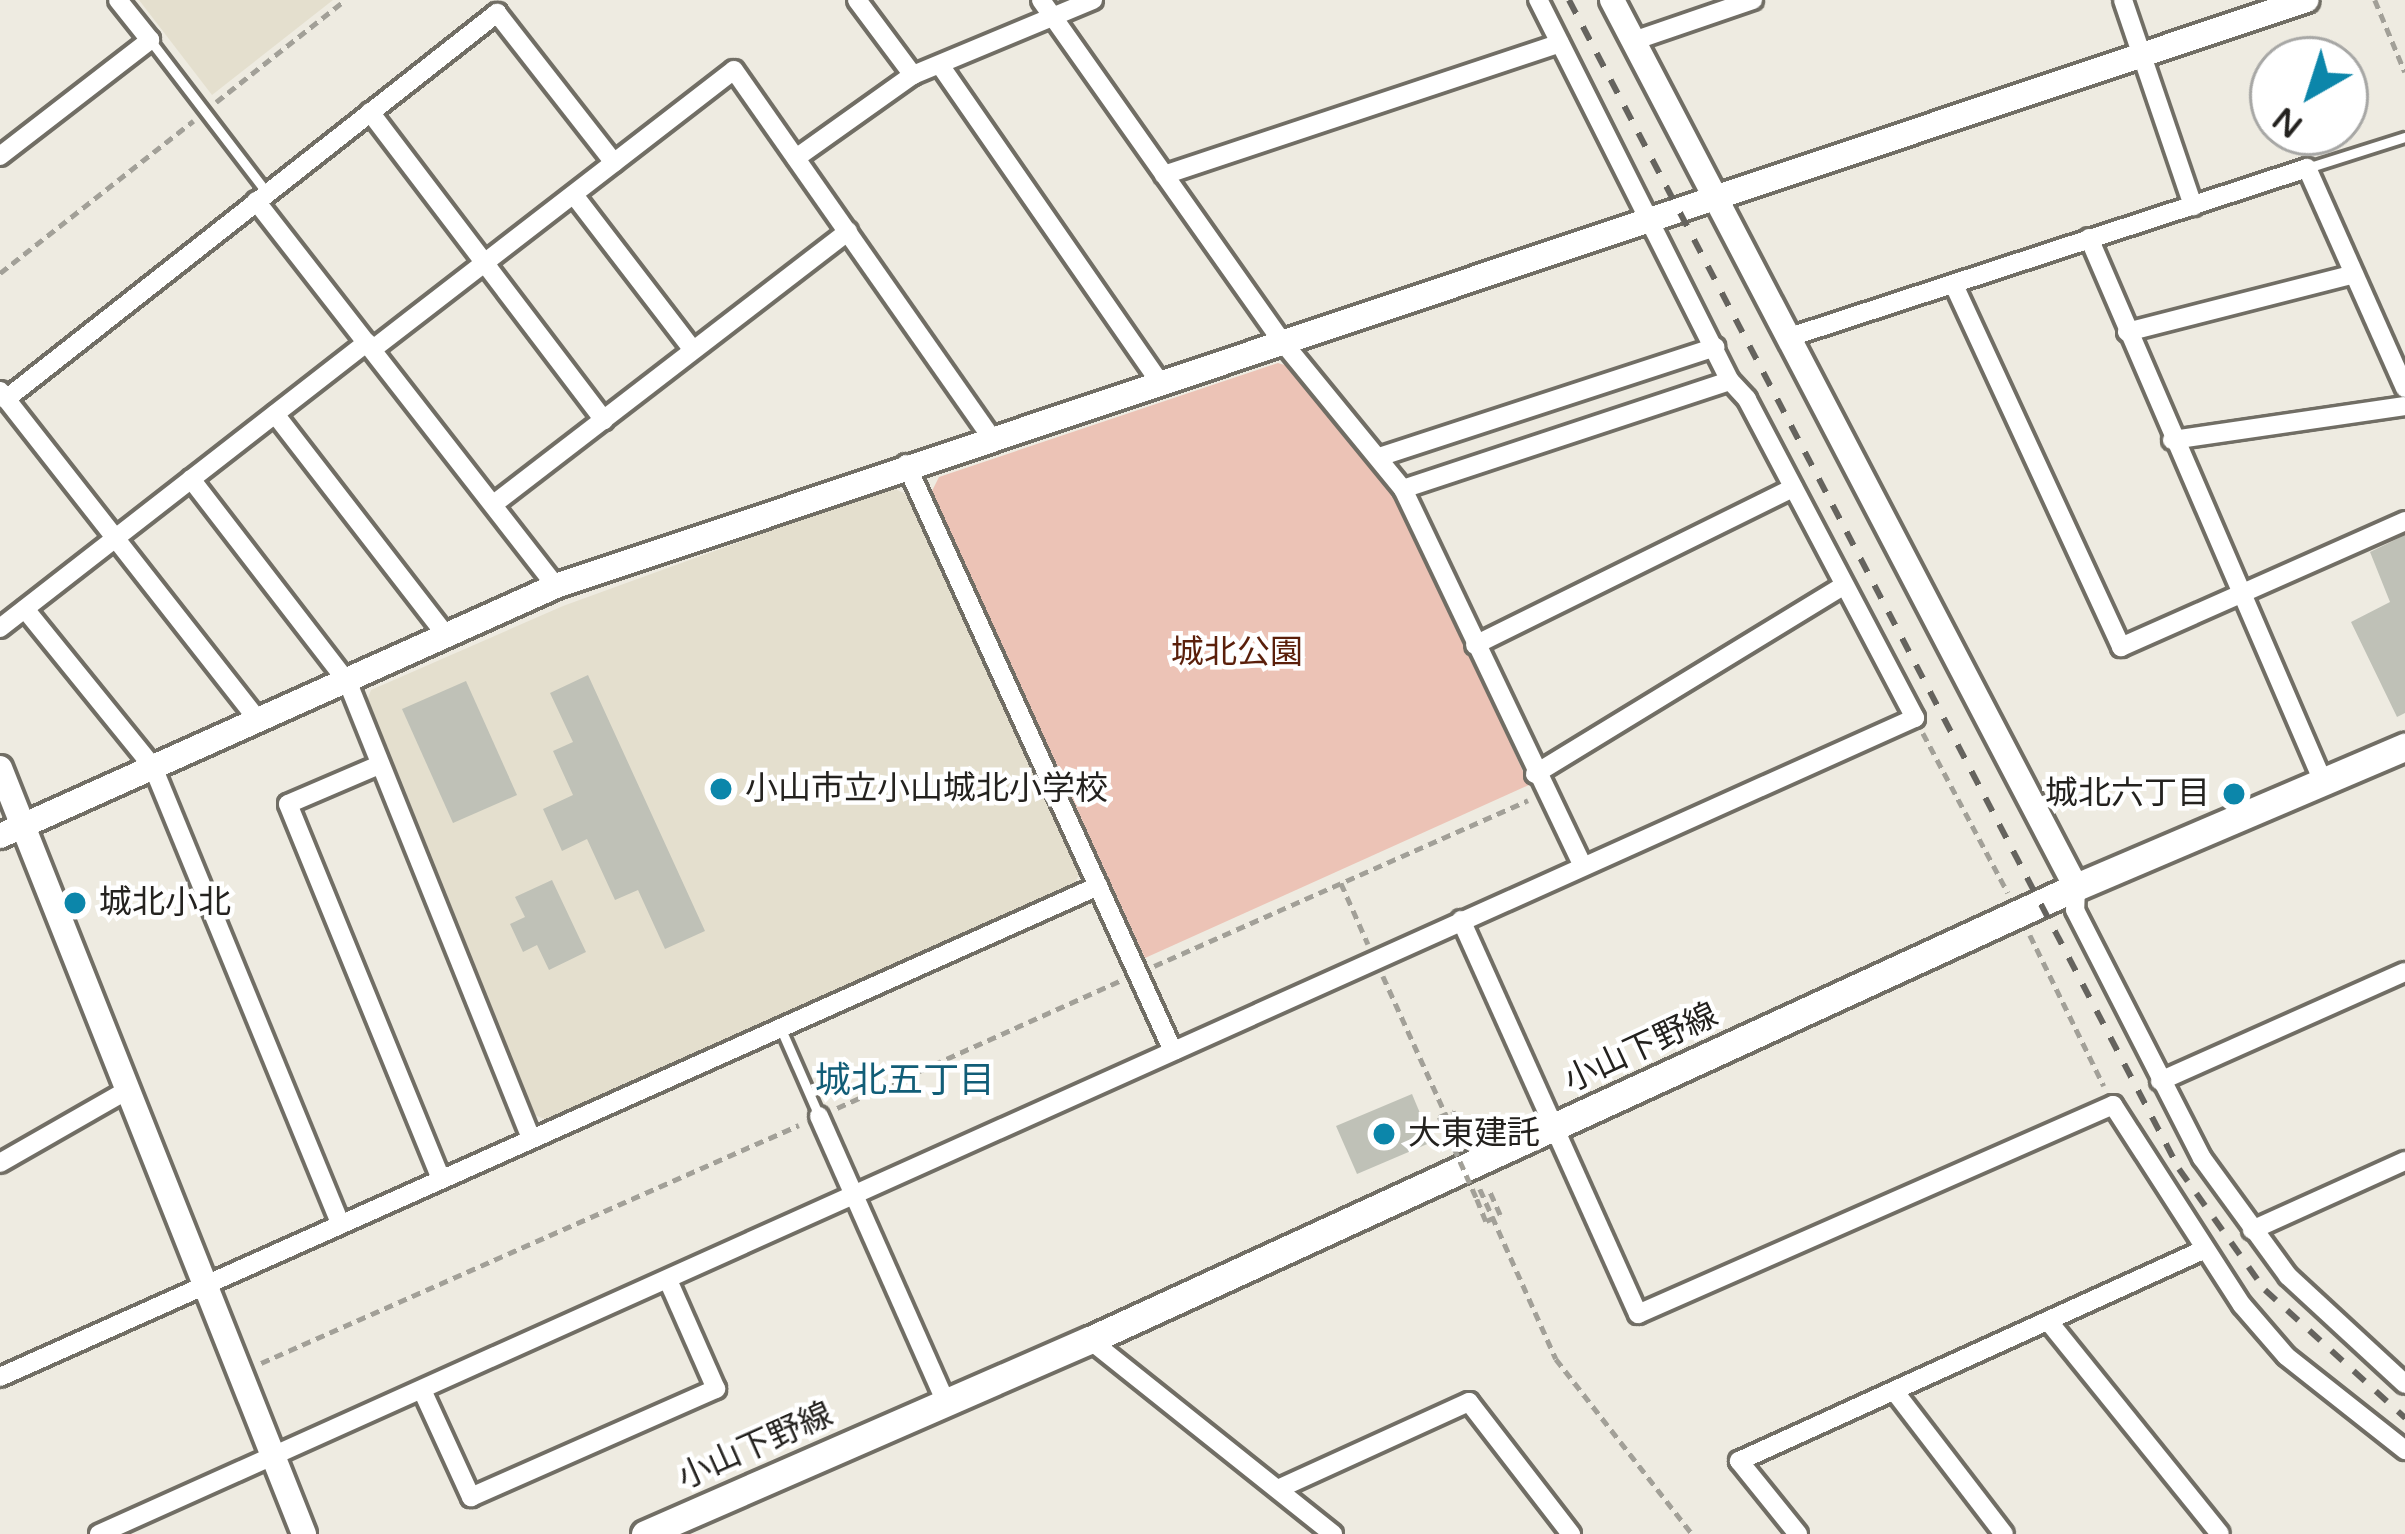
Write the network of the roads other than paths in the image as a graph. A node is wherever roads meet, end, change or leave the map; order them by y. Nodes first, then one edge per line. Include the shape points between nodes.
1 (118, 0) edge
2 (857, 0) edge
3 (1093, 0) edge
4 (1538, 0) edge
5 (1612, 0) edge
6 (1753, 0) edge
7 (2123, 0) edge
8 (2306, 0) edge
9 (1047, 8) edge
10 (150, 40) junction
11 (1634, 41) junction
12 (1560, 43) junction
13 (2140, 57) junction
14 (940, 64) junction
15 (913, 75) junction
16 (370, 112) junction
17 (2405, 137) edge
18 (0, 156) edge
19 (796, 158) junction
20 (614, 163) junction
21 (2307, 168) junction
22 (1164, 175) junction
23 (574, 195) junction
24 (261, 197) junction
25 (1718, 198) junction
26 (2193, 206) junction
27 (1652, 220) junction
28 (848, 231) junction
29 (2089, 238) junction
30 (484, 263) junction
31 (2354, 274) junction
32 (1954, 286) junction
33 (2127, 332) junction
34 (1790, 337) junction
35 (1281, 340) junction
36 (370, 345) junction
37 (1715, 347) junction
38 (693, 350) junction
39 (1157, 378) junction
40 (1730, 380) junction
41 (2405, 388) edge
42 (3, 395) edge
43 (2405, 406) edge
44 (275, 414) junction
45 (604, 420) junction
46 (991, 436) junction
47 (2172, 440) junction
48 (1379, 457) junction
49 (906, 464) junction
50 (191, 479) junction
51 (1793, 488) junction
52 (1403, 489) junction
53 (494, 504) junction
54 (2405, 521) edge
55 (114, 538) junction
56 (556, 586) junction
57 (1844, 586) junction
58 (2240, 594) junction
59 (25, 609) junction
60 (0, 628) edge
61 (446, 634) junction
62 (1475, 645) junction
63 (348, 682) junction
64 (256, 718) junction
65 (2405, 747) edge
66 (379, 765) junction
67 (0, 767) edge
68 (153, 767) junction
69 (1540, 783) junction
70 (2324, 784) junction
71 (26, 825) junction
72 (0, 836) edge
73 (1582, 866) junction
74 (1098, 886) junction
75 (2076, 887) junction
76 (1461, 920) junction
77 (2405, 972) edge
78 (780, 1028) junction
79 (1173, 1051) junction
80 (2160, 1081) junction
81 (129, 1089) junction
82 (820, 1116) joint
83 (1552, 1129) junction
84 (531, 1139) junction
85 (2405, 1161) edge
86 (0, 1162) edge
87 (441, 1179) junction
88 (855, 1196) junction
89 (340, 1224) junction
90 (2252, 1230) junction
91 (2203, 1250) junction
92 (668, 1280) junction
93 (206, 1285) junction
94 (2049, 1322) junction
95 (1090, 1340) junction
96 (0, 1377) edge
97 (2405, 1384) edge
98 (422, 1390) junction
99 (1895, 1392) junction
100 (946, 1402) junction
101 (2405, 1450) edge
102 (272, 1456) junction
103 (1278, 1489) junction
104 (99, 1534) edge
105 (304, 1534) edge
106 (645, 1534) edge
107 (1333, 1534) edge
108 (1570, 1534) edge
109 (1798, 1534) edge
110 (2004, 1534) edge
111 (2220, 1534) edge

1 - 10 street
2 - 15 street
3 - 9 street
4 - 12 street
5 - 11 street
6 - 11 street
7 - 13 street
8 - 13 street
9 - 14 street
9 - 22 street
10 - 18 street
10 - 24 lane
11 - 25 street
12 - 22 street
12 - 27 street
13 - 25 street
13 - 26 street
14 - 15 street
14 - 39 street
15 - 19 street
16 - 20 street via 497,14
16 - 24 street
16 - 30 street
17 - 21 lane
19 - 20 street via 734,70
19 - 28 street
20 - 23 street
21 - 26 street
21 - 31 street
22 - 35 street
23 - 30 street
23 - 38 street
24 - 36 street
24 - 42 street
25 - 27 street
25 - 34 street
26 - 29 street
27 - 35 street
27 - 37 street
28 - 38 street
28 - 46 street
29 - 32 street
29 - 33 street
30 - 36 street
30 - 45 street
31 - 33 street
31 - 41 street
32 - 34 street
32 - 58 street via 2121,647
33 - 47 street
34 - 75 street
35 - 39 street
35 - 48 street
36 - 44 street
36 - 53 street
37 - 40 street
37 - 48 street
38 - 45 street
39 - 46 street
40 - 51 street
40 - 52 street
42 - 55 street
43 - 47 street
44 - 50 street
44 - 61 street
45 - 53 street
46 - 49 street
47 - 58 street
48 - 52 street
49 - 56 street
49 - 74 street
50 - 55 street
50 - 63 street
51 - 57 street
51 - 62 street
52 - 62 street
53 - 56 street
54 - 58 street
55 - 59 street
55 - 64 street
56 - 61 street
57 - 69 street
57 - 73 street via 1915,718
58 - 70 street
59 - 60 street
59 - 68 street
61 - 63 street
62 - 69 street
63 - 64 street
63 - 66 street
64 - 68 street
65 - 70 main road, 小山下野線
66 - 84 street
66 - 87 street via 288,804
67 - 71 street
68 - 71 street
68 - 89 street
69 - 73 street
70 - 75 main road, 小山下野線
71 - 72 street
71 - 81 street
73 - 76 street
74 - 78 street
74 - 79 street
75 - 80 street via 2075,910
75 - 83 main road, 小山下野線
76 - 79 street
76 - 83 street
77 - 80 street
78 - 82 lane
78 - 84 street
79 - 88 street
80 - 90 street
81 - 86 street
81 - 93 street
82 - 88 street
83 - 91 street via 1638,1314 2114,1105
83 - 95 main road, 小山下野線
84 - 87 street
85 - 90 street
87 - 89 street
88 - 92 street
88 - 100 street
89 - 93 street
90 - 97 street via 2327,1318
91 - 94 street
91 - 101 street via 2286,1356
92 - 98 street
92 - 98 street via 716,1389 471,1497
93 - 96 street
93 - 102 street
94 - 99 street
94 - 111 street
95 - 100 main road, 小山下野線
95 - 103 street
98 - 102 street
99 - 109 street via 1739,1461
99 - 110 street
100 - 106 main road, 小山下野線
102 - 104 street
102 - 105 street
103 - 107 street
103 - 108 street via 1468,1402

